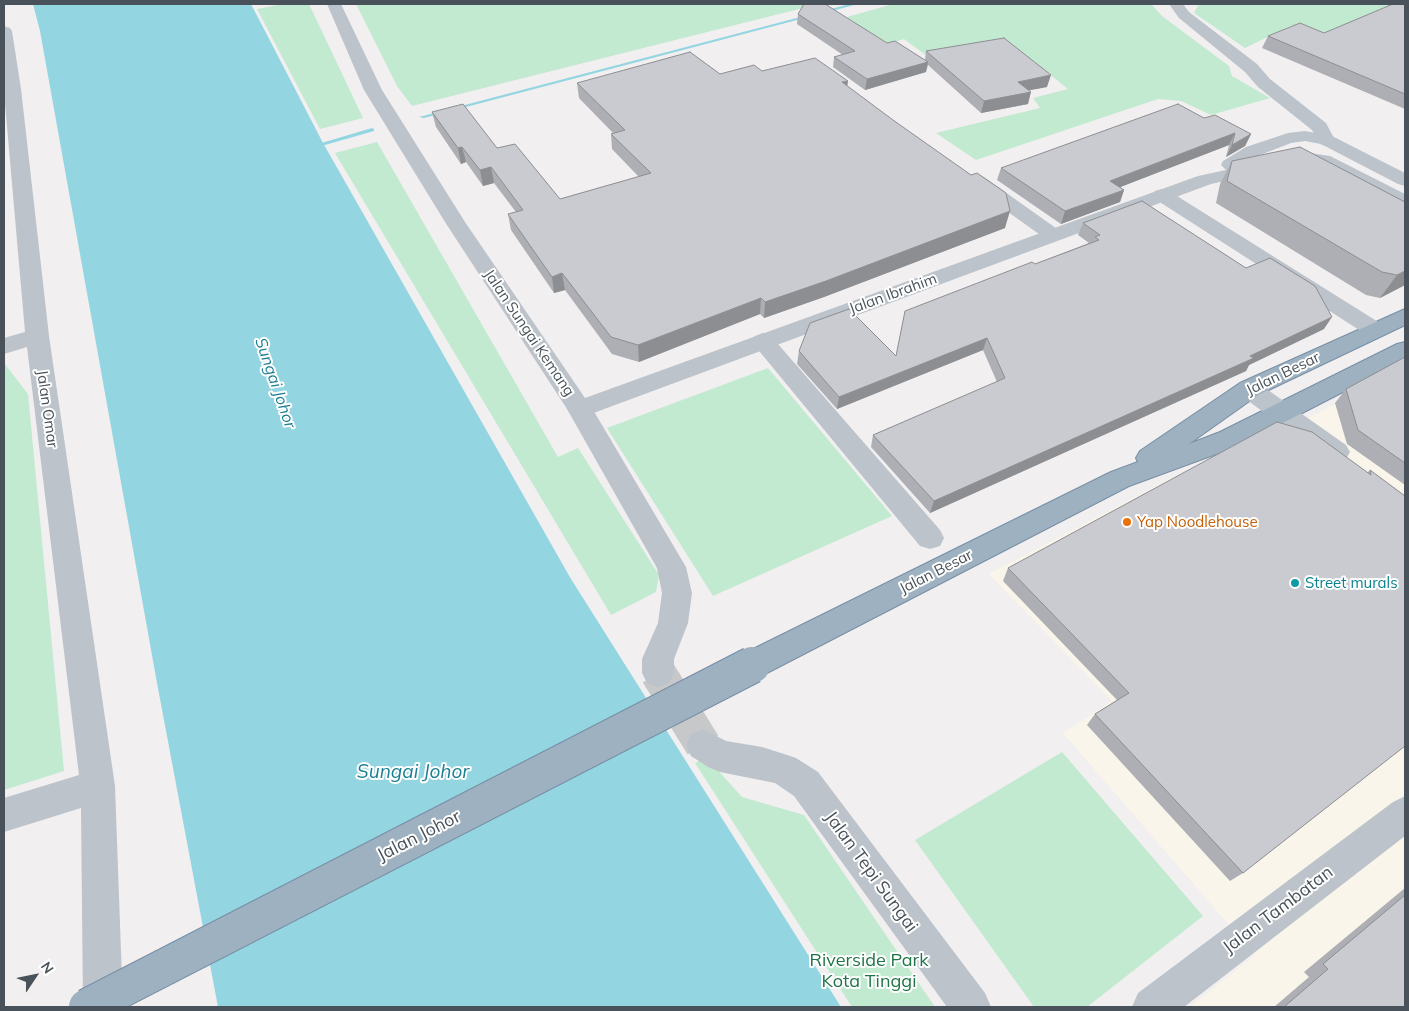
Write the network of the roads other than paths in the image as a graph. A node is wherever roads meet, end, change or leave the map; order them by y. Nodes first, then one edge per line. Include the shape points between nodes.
1 (334, 4) edge
2 (1176, 4) edge
3 (4, 31) edge
4 (1326, 140) junction
5 (1378, 165) junction
6 (962, 170) edge
7 (1405, 172) edge
8 (1205, 180) junction
9 (1405, 180) edge
10 (1162, 195) junction
11 (1405, 202) edge
12 (1053, 235) junction
13 (1405, 316) edge
14 (1375, 330) junction
15 (37, 336) junction
16 (763, 341) junction
17 (4, 346) edge
18 (1405, 350) edge
19 (1250, 389) junction
20 (580, 409) junction
21 (1281, 412) junction
22 (1359, 468) edge
23 (1120, 479) junction
24 (930, 538) dead end
25 (752, 665) joint
26 (658, 672) tunnel mouth
27 (703, 745) tunnel mouth
28 (98, 786) junction
29 (1405, 814) edge
30 (4, 815) edge
31 (87, 1007) edge
32 (103, 1007) edge
33 (971, 1007) edge
34 (1152, 1007) edge

1 - 20 street, Jalan Sungai Kemang via 373,90 455,222
2 - 4 street via 1184,15 1251,68 1264,84 1320,127
3 - 15 street, Jalan Omar
4 - 5 street, Jalan Ibrahim
4 - 8 street, Jalan Ibrahim via 1305,136 1288,138 1253,151
5 - 7 street
5 - 9 street, Jalan Ibrahim
6 - 12 street
8 - 10 street, Jalan Ibrahim
8 - 11 street, Jalan Ibrahim via 1303,158 1323,160
10 - 12 street, Jalan Ibrahim
10 - 14 street
12 - 16 street, Jalan Ibrahim
13 - 14 highway, Jalan Besar
14 - 19 highway, Jalan Besar
15 - 17 street
15 - 28 street, Jalan Omar
16 - 20 street, Jalan Ibrahim
16 - 24 street
18 - 21 highway, Jalan Besar
19 - 21 street
19 - 23 highway, Jalan Besar
20 - 26 street, Jalan Sungai Kemang via 671,567 677,593 672,623 658,659
21 - 22 street
21 - 23 highway, Jalan Besar via 1229,439
23 - 25 highway, Jalan Besar
25 - 31 highway, Jalan Johor, bridge
27 - 33 street, Jalan Tepi Sungai via 720,756 784,770 806,784
28 - 30 street
28 - 32 street, Jalan Omar
29 - 34 street, Jalan Tambatan

